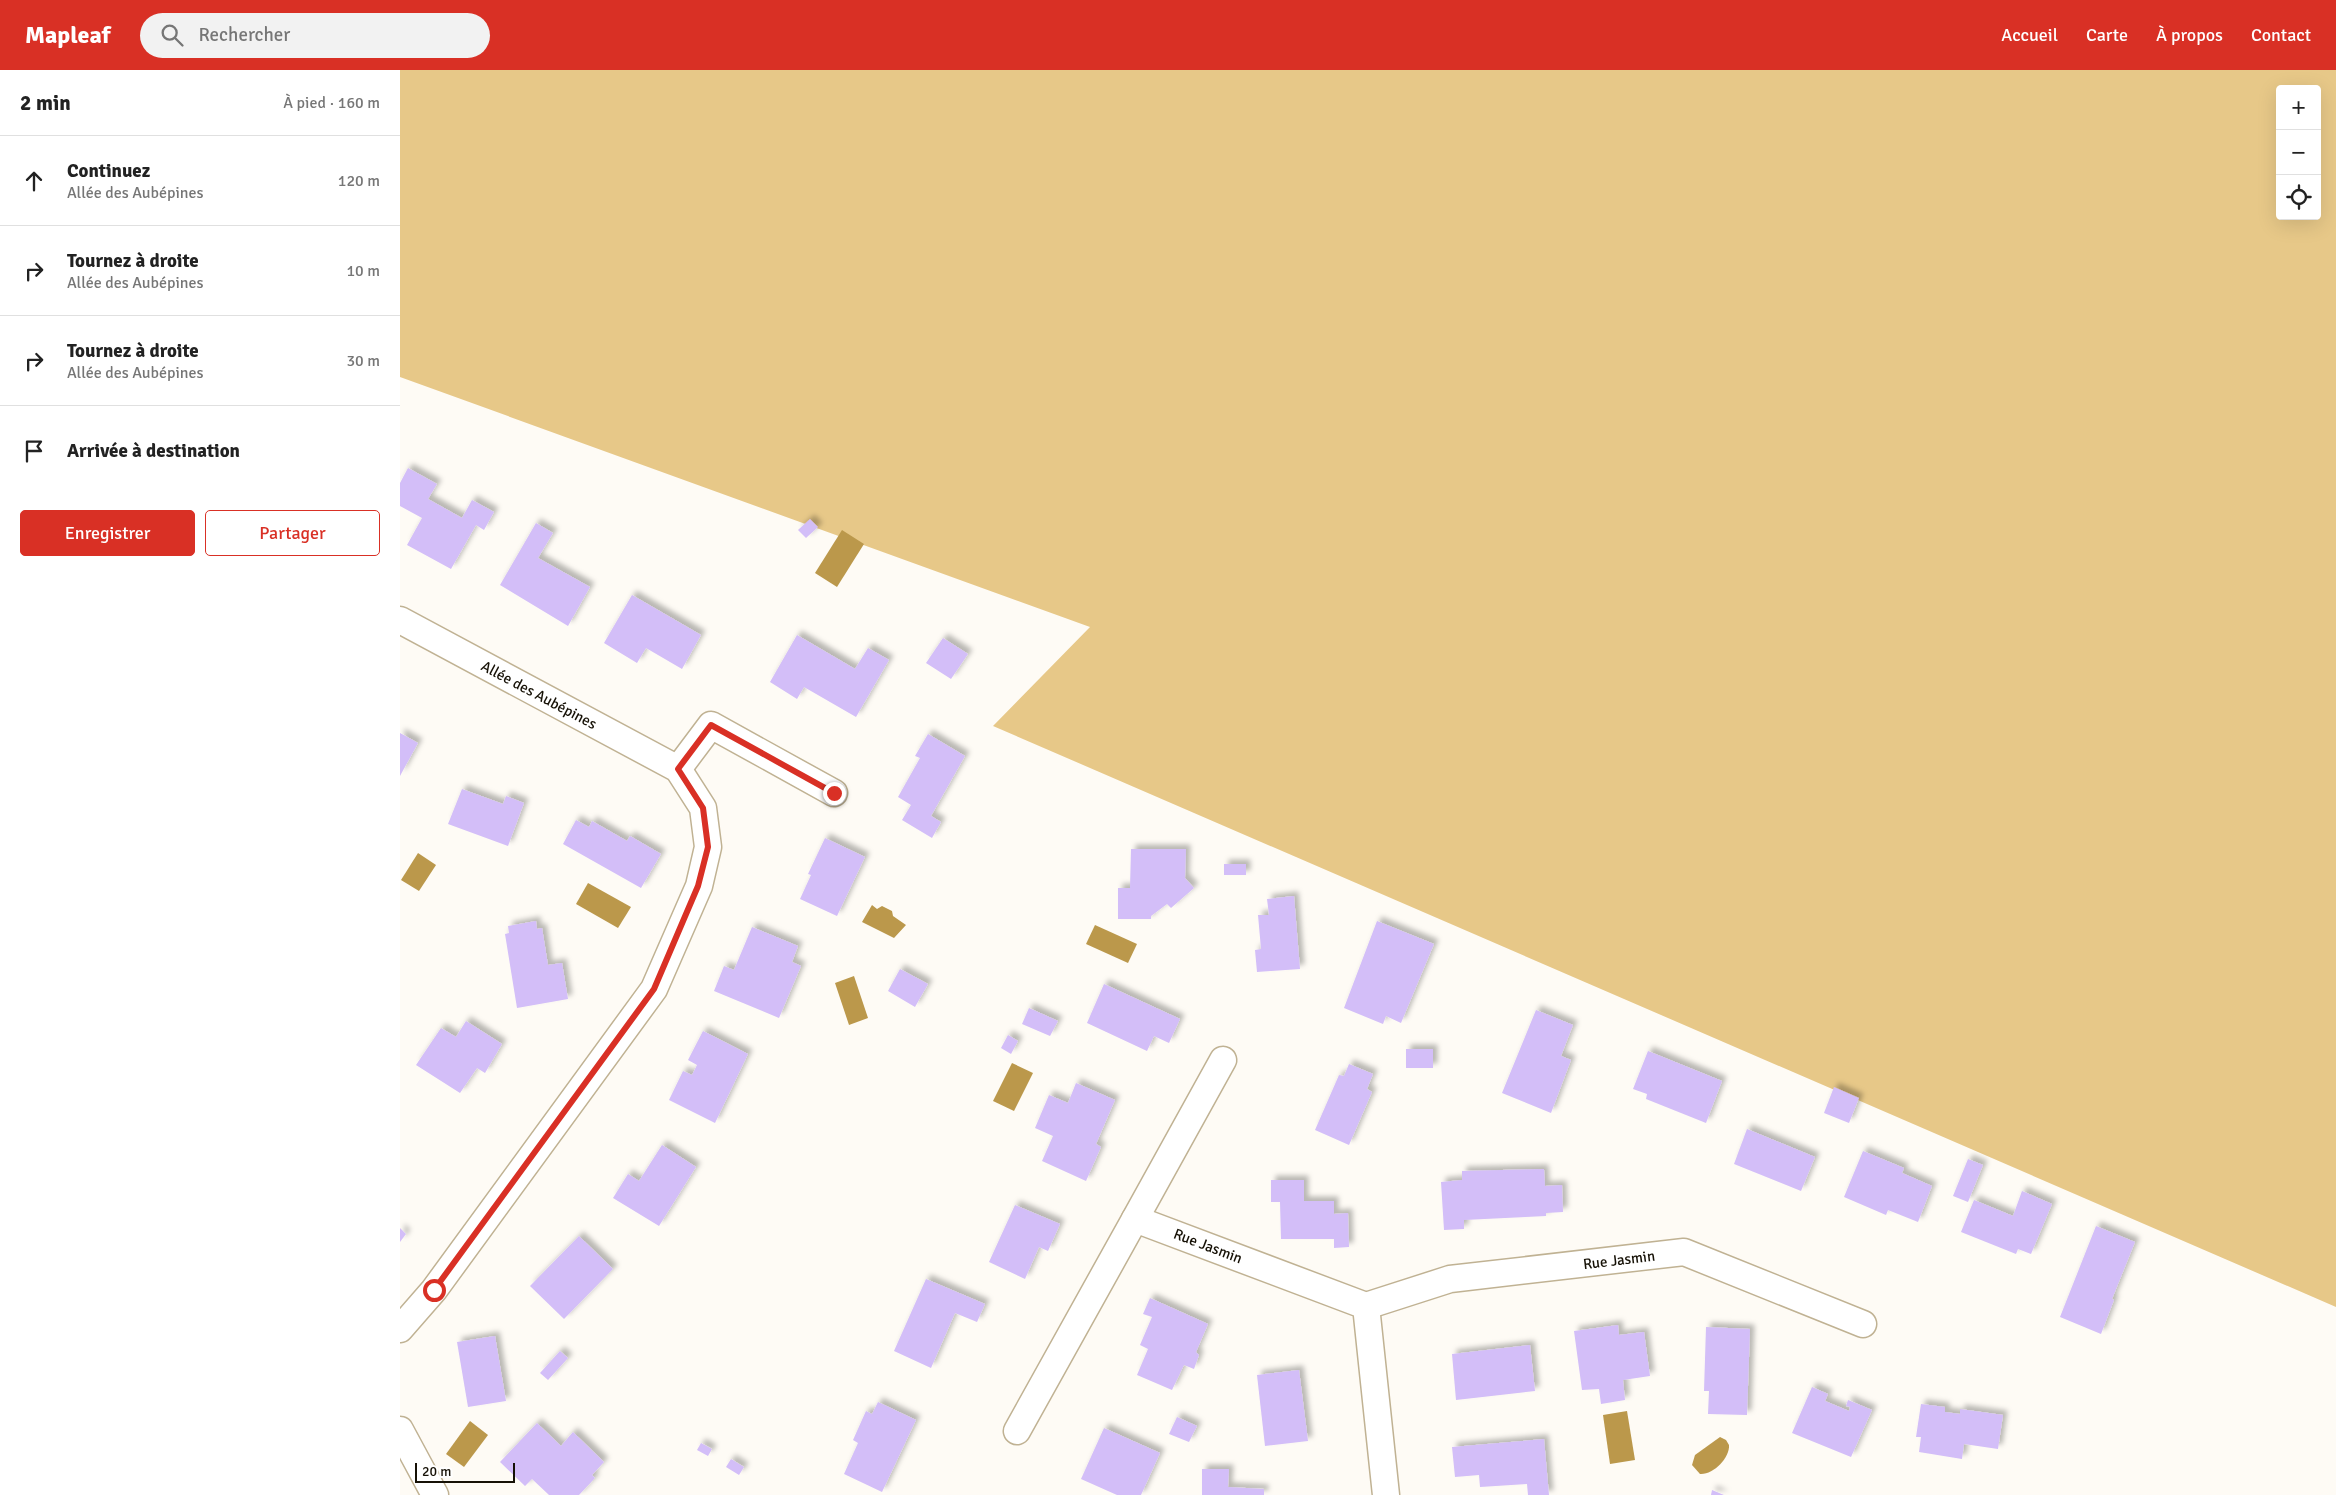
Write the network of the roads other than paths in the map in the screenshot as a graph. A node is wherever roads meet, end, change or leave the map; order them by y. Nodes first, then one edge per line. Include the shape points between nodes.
1 (400, 620) edge
2 (678, 769) junction
3 (834, 793) dead end
4 (1223, 1060) dead end
5 (1135, 1219) junction
6 (1366, 1306) junction
7 (1863, 1324) dead end
8 (400, 1329) edge
9 (400, 1430) edge
10 (1017, 1431) dead end
11 (435, 1495) edge
12 (1386, 1495) edge

1 - 2 street, Allée des Aubépines
2 - 3 street via 711,725
2 - 8 street, Allée des Aubépines via 703,808 708,847 698,886 654,989 434,1290
4 - 5 street
5 - 6 street, Rue Jasmin
5 - 10 street
6 - 7 street, Rue Jasmin via 1450,1279 1684,1252
6 - 12 street
9 - 11 street

